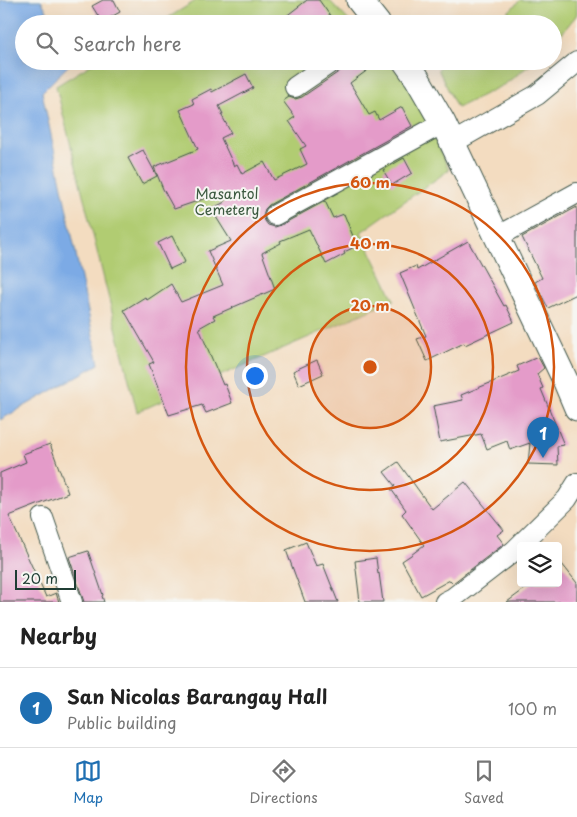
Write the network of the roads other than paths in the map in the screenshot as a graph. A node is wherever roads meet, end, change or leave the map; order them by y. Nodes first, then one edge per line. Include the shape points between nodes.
1 (359, 0) edge
2 (371, 15) edge
3 (577, 62) edge
4 (319, 70) edge
5 (411, 70) edge
6 (294, 87) dead end
7 (447, 133) junction
8 (577, 193) edge
9 (275, 215) dead end
10 (497, 237) junction
11 (577, 408) edge
12 (577, 483) edge
13 (43, 518) dead end
14 (72, 602) edge
15 (445, 602) edge

1 - 2 street
3 - 7 street via 537,95
4 - 6 street
5 - 7 street
7 - 9 street
7 - 10 street
8 - 10 street
10 - 11 street
12 - 15 street via 567,499 514,551
13 - 14 street

